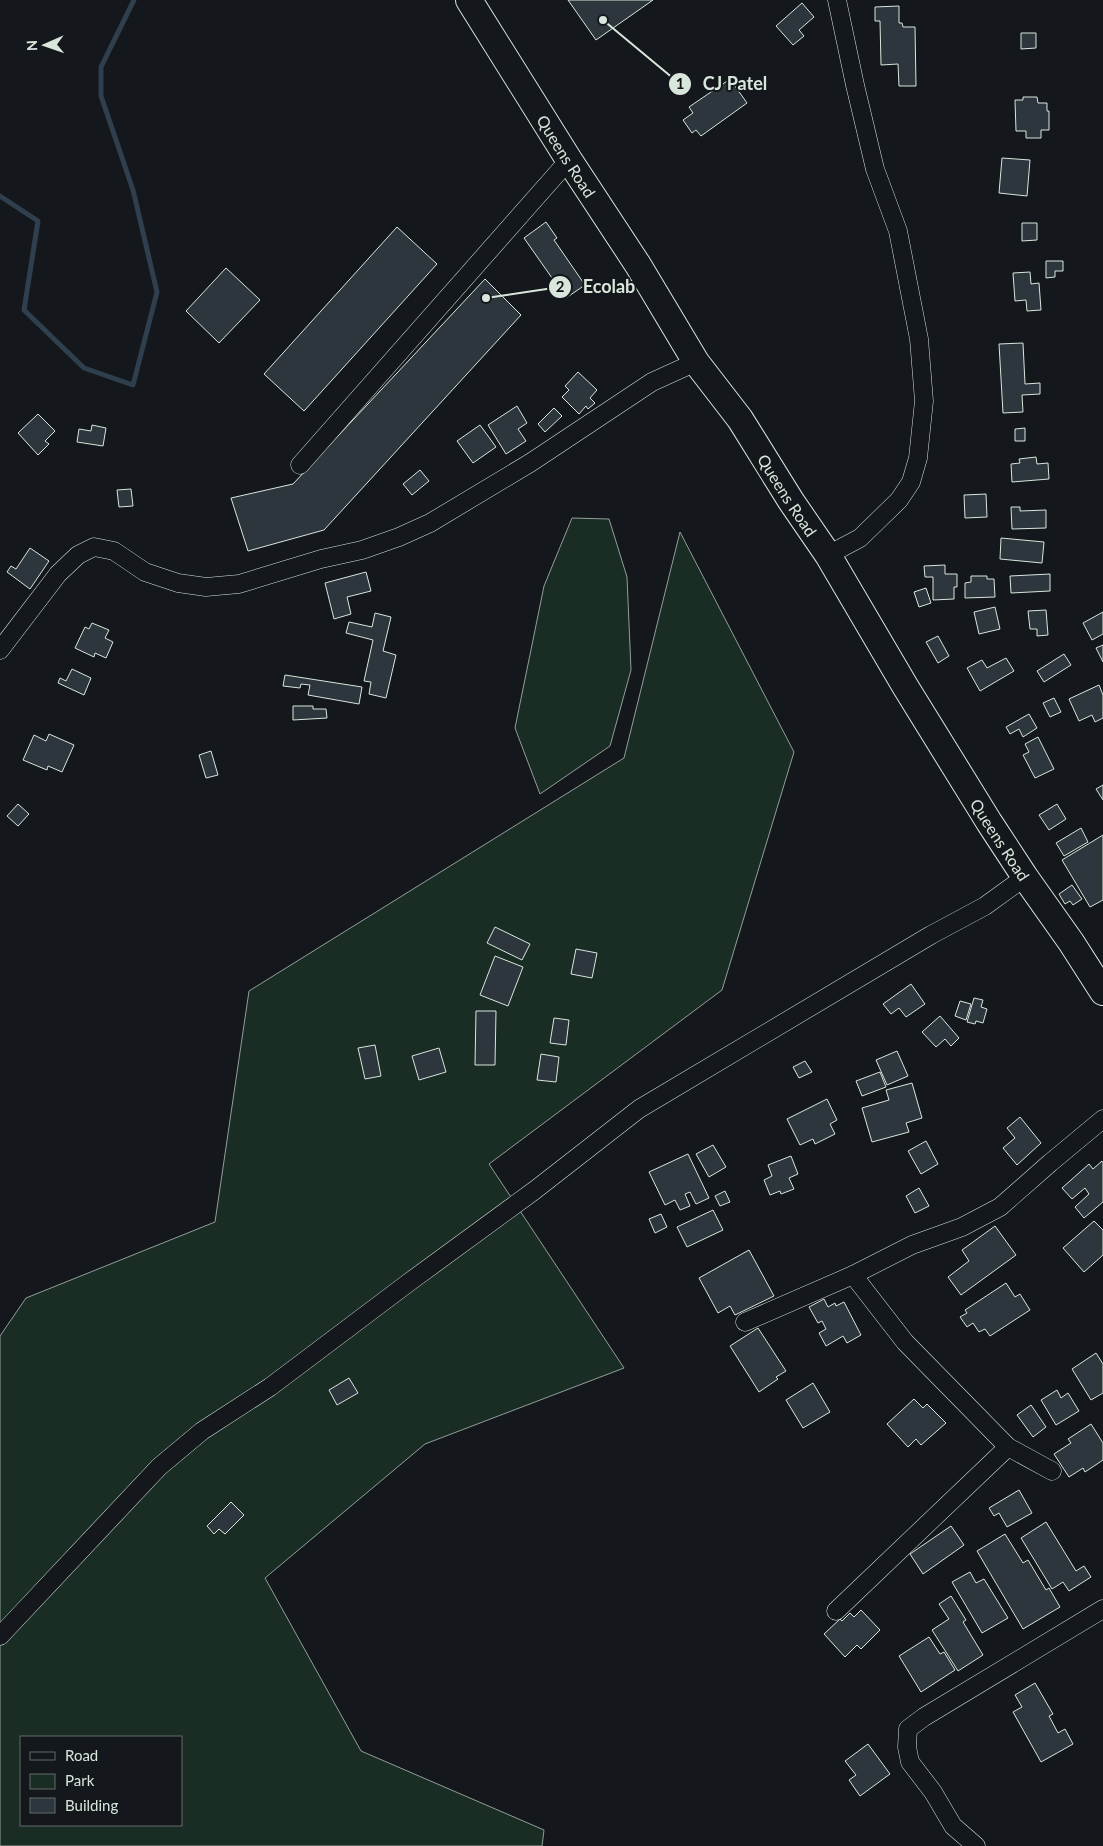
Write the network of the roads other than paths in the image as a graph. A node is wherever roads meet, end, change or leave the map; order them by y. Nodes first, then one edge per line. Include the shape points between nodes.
1 (469, 0) edge
2 (837, 0) edge
3 (569, 160) junction
4 (696, 362) junction
5 (300, 464) dead end
6 (828, 556) junction
7 (0, 650) edge
8 (1025, 878) junction
9 (1103, 992) edge
10 (1103, 1119) edge
11 (853, 1275) junction
12 (745, 1322) dead end
13 (1008, 1447) junction
14 (1052, 1471) dead end
15 (1103, 1609) edge
16 (836, 1611) dead end
17 (0, 1636) edge
18 (976, 1846) edge

1 - 3 highway, Queens Road
2 - 6 street via 875,169 898,231 919,339 924,401 918,458 911,482 899,500 860,538
3 - 4 highway, Queens Road via 638,265
3 - 5 street
4 - 6 highway, Queens Road via 740,419
4 - 7 street via 652,382 530,463 430,523 362,550 239,584 206,587 178,583 145,572 114,552 94,547 78,555 58,574
6 - 8 highway, Queens Road
8 - 9 highway, Queens Road
8 - 17 street via 984,906 639,1109 270,1387 202,1431 160,1467
10 - 11 street via 1000,1208 962,1227 912,1245
11 - 12 street
11 - 13 street via 905,1342
13 - 14 street
13 - 16 street
15 - 18 street via 908,1729 910,1762 953,1826

